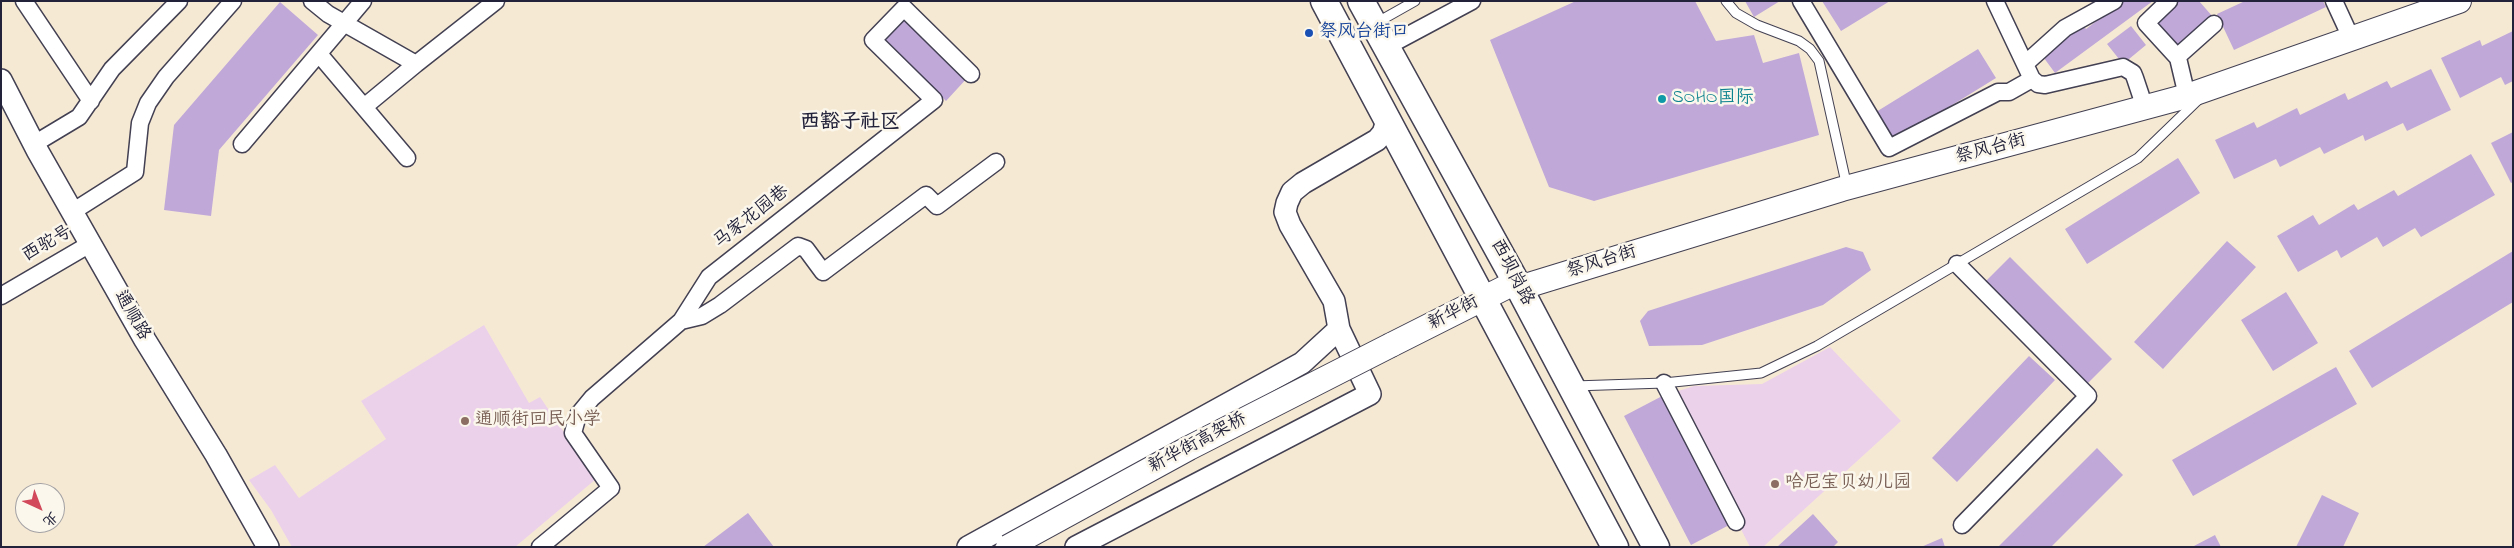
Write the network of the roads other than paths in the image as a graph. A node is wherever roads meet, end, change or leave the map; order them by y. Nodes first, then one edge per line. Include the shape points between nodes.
1 (24, 1) edge
2 (179, 1) edge
3 (233, 1) edge
4 (312, 1) edge
5 (363, 1) edge
6 (496, 1) edge
7 (1324, 1) edge
8 (1361, 1) edge
9 (1415, 1) edge
10 (1472, 1) edge
11 (1726, 1) edge
12 (1801, 1) edge
13 (2114, 1) edge
14 (2169, 1) edge
15 (2334, 1) edge
16 (2458, 1) edge
17 (2001, 4) edge
18 (345, 24) junction
19 (2214, 24) dead end
20 (1374, 25) junction
21 (2352, 40) junction
22 (1386, 47) junction
23 (319, 54) junction
24 (2177, 57) junction
25 (416, 64) junction
26 (2025, 64) junction
27 (971, 74) dead end
28 (2032, 79) junction
29 (1, 80) edge
30 (2211, 88) junction
31 (2188, 96) junction
32 (91, 101) junction
33 (364, 107) junction
34 (2145, 108) junction
35 (1387, 121) junction
36 (34, 144) junction
37 (242, 144) dead end
38 (407, 158) dead end
39 (996, 162) dead end
40 (1847, 188) junction
41 (72, 212) junction
42 (90, 244) junction
43 (1957, 264) junction
44 (1519, 288) junction
45 (1, 296) edge
46 (1485, 305) junction
47 (682, 322) junction
48 (1339, 329) junction
49 (1394, 351) junction
50 (1664, 383) junction
51 (1571, 386) junction
52 (1736, 522) dead end
53 (1962, 525) dead end
54 (997, 543) edge
55 (268, 547) edge
56 (540, 547) edge
57 (968, 547) edge
58 (1031, 547) edge
59 (1076, 547) edge
60 (1615, 547) edge
61 (1656, 547) edge

1 - 32 street
2 - 32 street via 112,69
3 - 41 street via 166,77 148,103 140,123 135,172
4 - 18 street
5 - 18 street
6 - 25 street
7 - 35 main road
8 - 20 main road, 西坝岗路
9 - 20 lane
10 - 22 street
11 - 40 lane via 1736,13 1757,25 1799,41 1819,61
12 - 28 street via 1889,148 1998,92 2009,92
13 - 26 street via 2065,28
14 - 24 street via 2146,23
15 - 21 street
16 - 21 main road, 祭风台街
17 - 26 street
18 - 23 street
18 - 25 street
19 - 24 street
20 - 22 main road, 西坝岗路
21 - 30 main road, 祭风台街
22 - 44 main road, 西坝岗路
23 - 33 street
23 - 37 street
24 - 31 street
25 - 33 street
26 - 28 street
27 - 47 street, 马家花园巷 via 904,8 873,40 934,100 709,277
28 - 34 street via 2044,86 2123,67 2133,73
29 - 36 street, 通顺路
30 - 31 main road, 祭风台街
30 - 43 lane via 2138,158
31 - 34 main road, 祭风台街
32 - 36 street via 79,117
33 - 38 street
34 - 40 main road, 祭风台街
35 - 46 main road
35 - 48 street via 1377,140 1303,182 1292,192 1287,203 1285,212 1290,225 1334,301
36 - 41 street, 通顺路
39 - 47 street via 937,206 926,195 822,272 806,249 798,246 720,305 702,316
40 - 44 main road, 祭风台街
41 - 42 street, 通顺路
42 - 45 street, 西驼号
42 - 55 street, 通顺路
43 - 50 lane via 1818,346 1762,373
43 - 53 street via 2088,396
44 - 46 main road, 新华街
44 - 51 main road, 西坝岗路
46 - 49 main road, 新华街
46 - 60 main road
47 - 56 street, 马家花园巷 via 592,398 578,415 573,433 611,488
48 - 54 street via 1302,363
48 - 59 street via 1370,394
49 - 54 main road, 新华街高架桥, bridge
49 - 58 main road, 新华街高架桥
50 - 51 lane
50 - 52 street
51 - 61 main road, 西坝岗路
54 - 57 street

